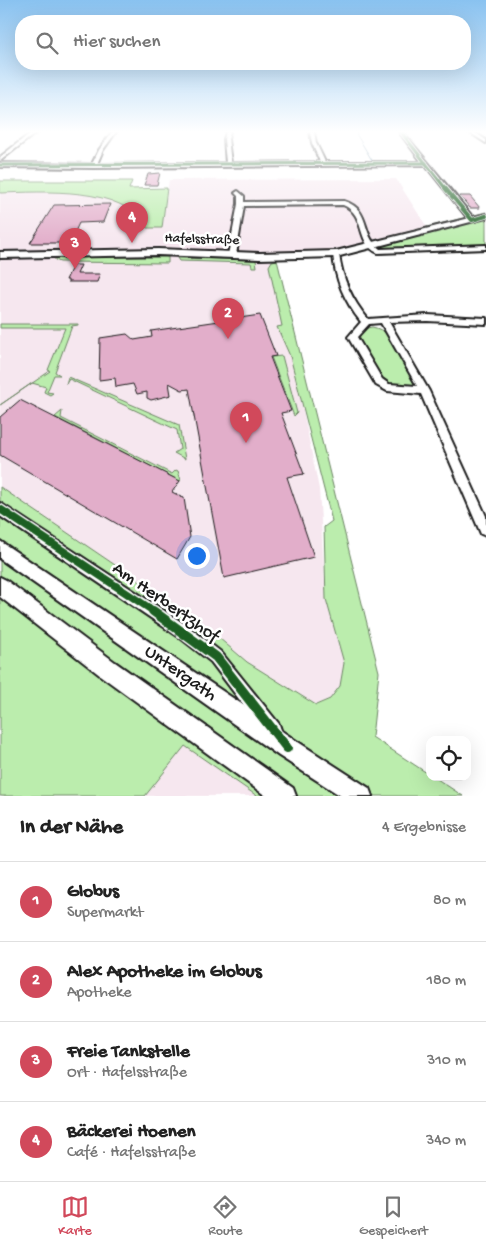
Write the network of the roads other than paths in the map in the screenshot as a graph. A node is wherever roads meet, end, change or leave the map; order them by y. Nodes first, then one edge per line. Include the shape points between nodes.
1 (431, 169) edge
2 (238, 193) dead end
3 (241, 204) junction
4 (486, 216) edge
5 (472, 220) junction
6 (372, 246) junction
7 (486, 247) edge
8 (336, 254) junction
9 (0, 255) edge
10 (232, 255) junction
11 (383, 320) junction
12 (486, 321) edge
13 (366, 322) junction
14 (424, 390) junction
15 (0, 510) edge
16 (486, 530) edge
17 (0, 549) edge
18 (0, 586) edge
19 (287, 748) junction
20 (286, 796) edge
21 (361, 796) edge

1 - 5 street
2 - 3 street
3 - 6 street via 348,204 357,208
3 - 10 street
4 - 5 main road, Hafelsstraße
5 - 6 main road, Hafelsstraße
6 - 7 street, Hafelsstraße via 378,251 388,252
6 - 8 main road, Hafelsstraße
8 - 10 main road, Hafelsstraße
8 - 13 street via 336,265 350,301
9 - 10 main road, Hafelsstraße via 158,252
11 - 12 street
11 - 13 street
11 - 14 street
13 - 14 street via 352,337 379,382 387,386
14 - 16 street
15 - 19 street, Am Herbertzhof via 184,632 216,657
17 - 19 main road, Untergath
18 - 20 main road via 108,669
19 - 21 main road, Untergath

